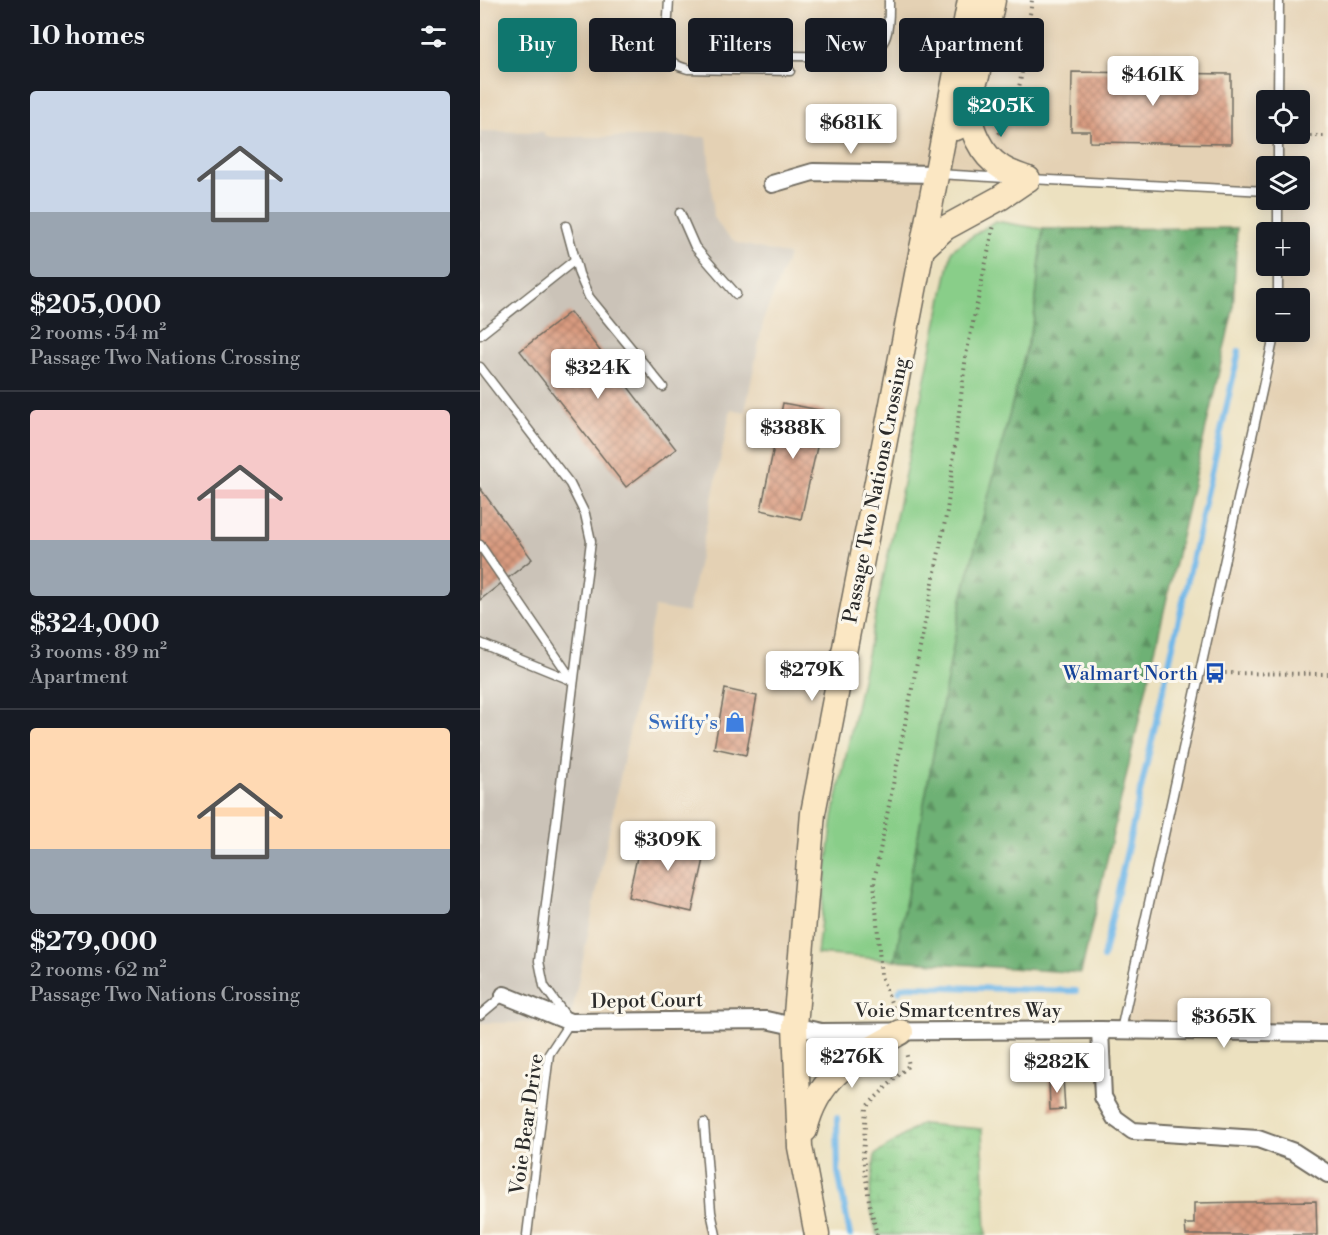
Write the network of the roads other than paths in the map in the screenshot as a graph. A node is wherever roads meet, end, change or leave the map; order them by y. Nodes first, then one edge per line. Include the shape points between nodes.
1 (669, 0) edge
2 (890, 0) edge
3 (970, 0) edge
4 (993, 0) edge
5 (1279, 0) edge
6 (793, 56) edge
7 (688, 69) edge
8 (1278, 90) edge
9 (966, 104) junction
10 (937, 174) junction
11 (1028, 179) junction
12 (772, 184) dead end
13 (1256, 190) edge
14 (680, 213) dead end
15 (566, 226) dead end
16 (922, 249) junction
17 (575, 260) junction
18 (736, 294) dead end
19 (480, 335) edge
20 (1273, 342) edge
21 (480, 367) edge
22 (663, 387) dead end
23 (480, 545) edge
24 (480, 643) edge
25 (573, 681) junction
26 (504, 995) joint
27 (480, 1015) edge
28 (570, 1022) junction
29 (795, 1026) junction
30 (1100, 1030) junction
31 (1121, 1030) junction
32 (902, 1032) junction
33 (1328, 1033) edge
34 (704, 1123) dead end
35 (800, 1147) junction
36 (1328, 1174) edge
37 (527, 1235) edge
38 (716, 1235) edge
39 (817, 1235) edge

1 - 7 lane via 666,49 679,67
2 - 6 lane via 889,31 876,51 863,57
3 - 10 main road, Passage Two Nations Crossing
4 - 9 main road, Passage Two Nations Crossing via 977,76
5 - 8 lane
9 - 10 main road, Passage Two Nations Crossing
9 - 11 main road via 984,151 1001,168
10 - 11 lane
10 - 12 street via 813,172
10 - 16 main road, Passage Two Nations Crossing
11 - 13 lane
11 - 16 main road via 945,228
14 - 18 lane via 695,247
15 - 17 lane
16 - 29 main road, Passage Two Nations Crossing via 813,813
17 - 19 lane
17 - 22 lane via 589,297
20 - 31 lane
21 - 25 lane via 570,484 585,514 591,541
23 - 25 lane
24 - 25 lane
25 - 28 lane via 539,961 544,986
26 - 27 lane
26 - 28 street, Depot Court
28 - 29 street, Depot Court via 766,1020
28 - 37 lane, Voie Bear Drive via 549,1054
29 - 32 street, Voie Smartcentres Way via 821,1032
29 - 35 main road, Passage Two Nations Crossing
30 - 31 street, Voie Smartcentres Way
30 - 32 street, Voie Smartcentres Way
30 - 36 street via 1103,1097 1115,1118 1133,1131 1258,1139 1294,1152
31 - 33 street
32 - 35 main road via 853,1060 825,1084 810,1109
34 - 38 lane
35 - 39 main road, Passage Two Nations Crossing

